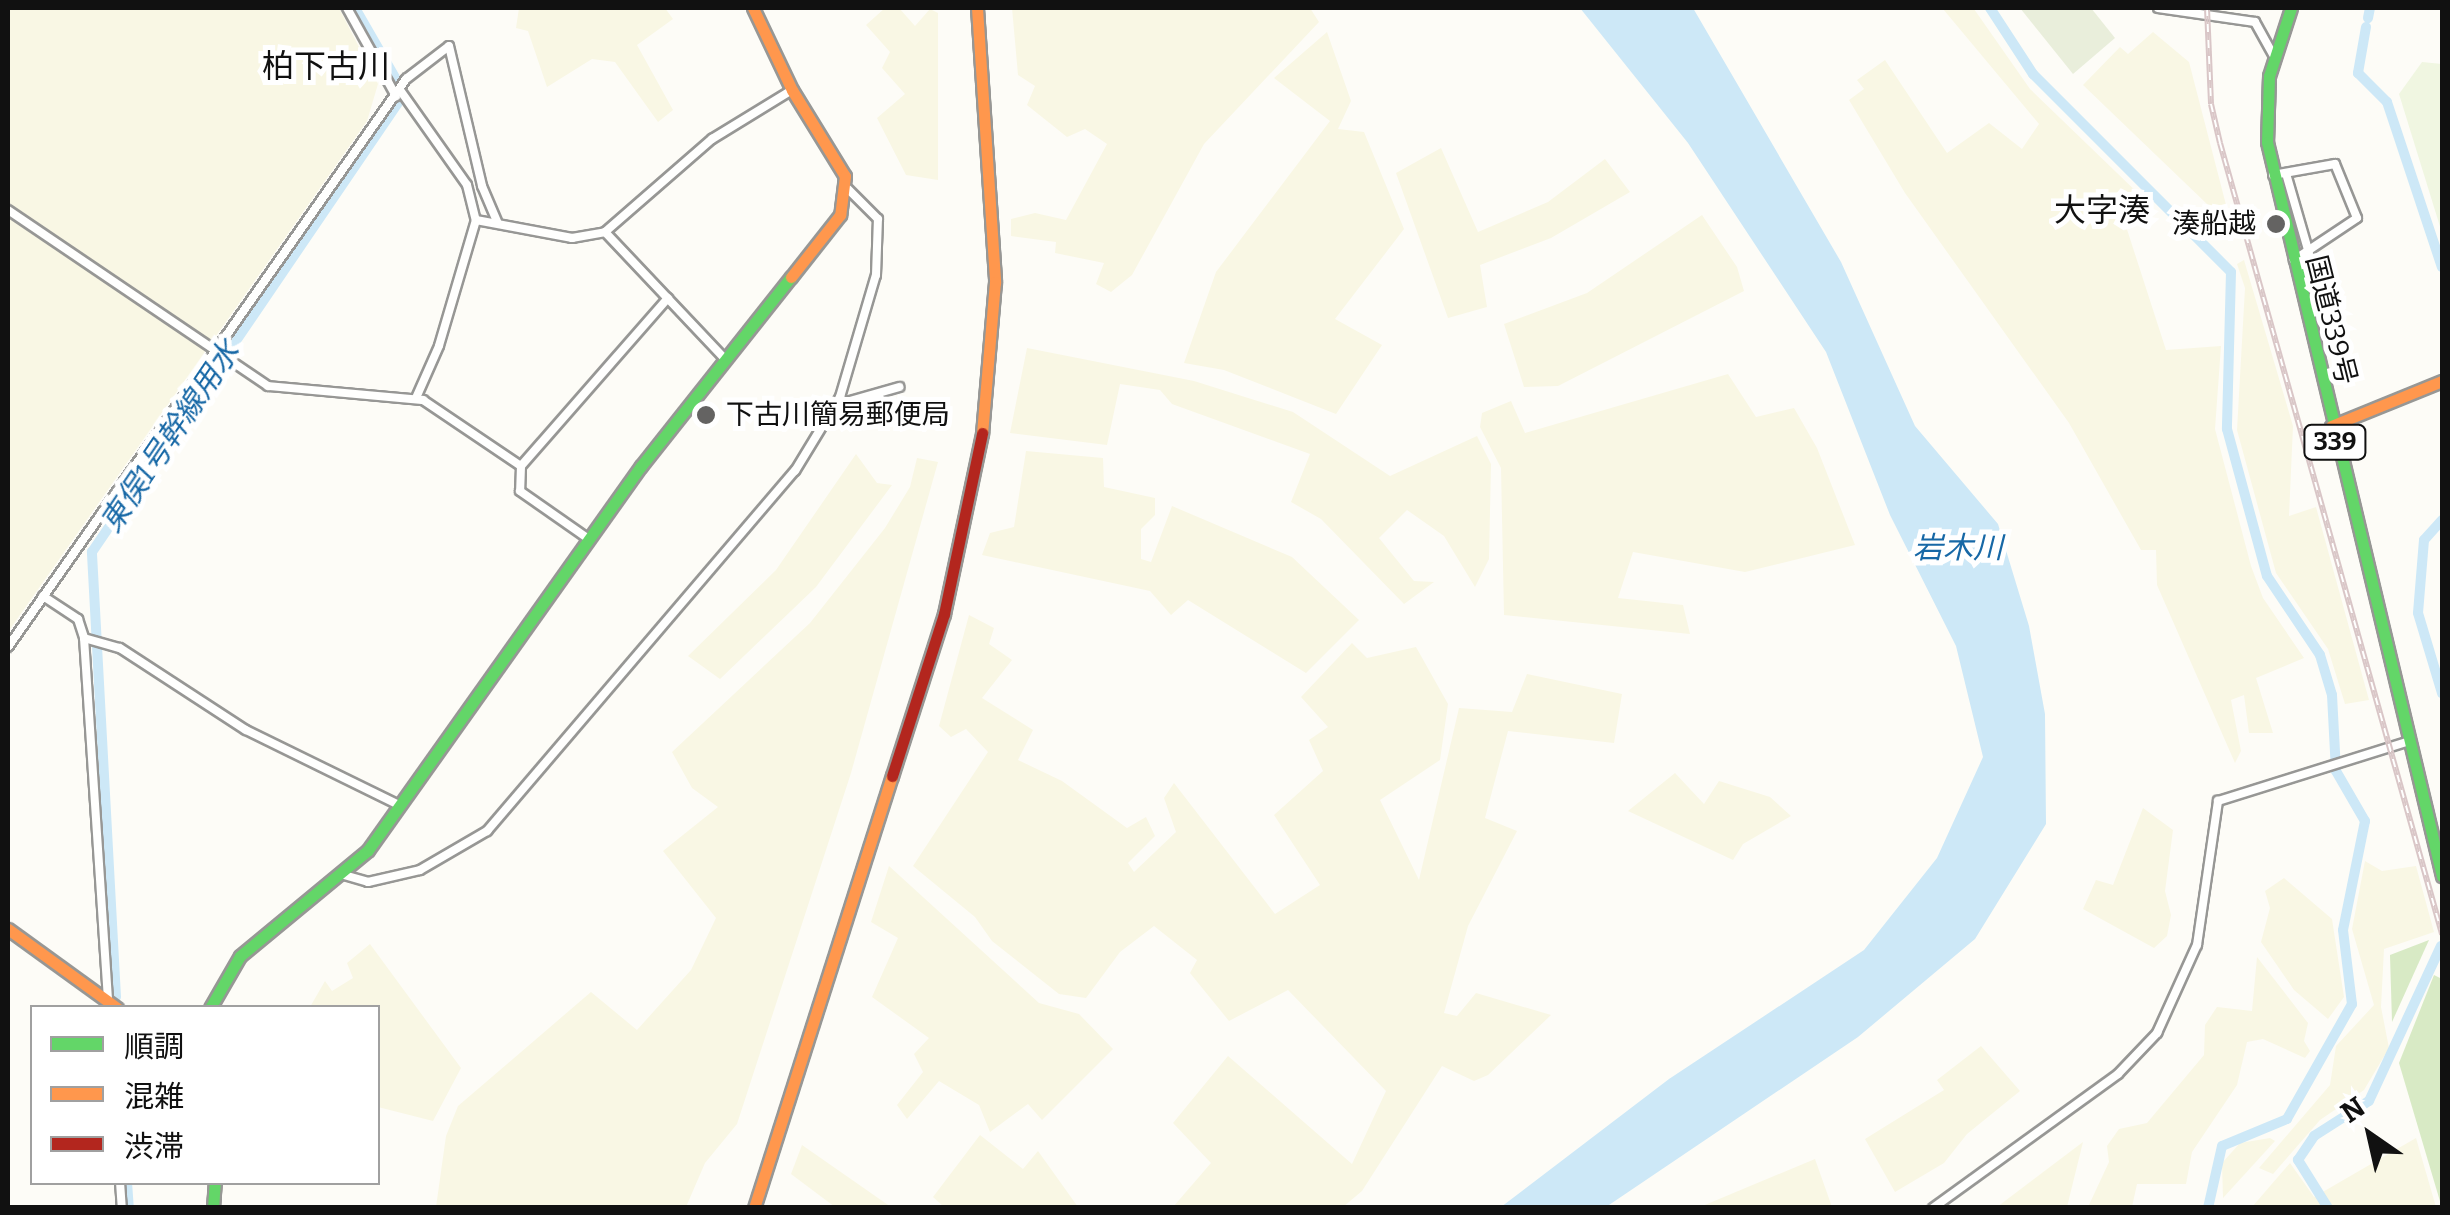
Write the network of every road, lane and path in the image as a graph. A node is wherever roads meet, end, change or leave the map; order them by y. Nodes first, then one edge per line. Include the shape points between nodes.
1 (347, 8) edge
2 (753, 8) edge
3 (977, 8) edge
4 (2158, 8) edge
5 (2291, 8) edge
6 (2273, 54) junction
7 (792, 90) junction
8 (398, 93) junction
9 (2273, 175) junction
10 (2288, 177) junction
11 (848, 189) junction
12 (8, 210) edge
13 (476, 220) junction
14 (497, 222) junction
15 (605, 232) junction
16 (2309, 253) junction
17 (2291, 261) junction
18 (668, 298) junction
19 (220, 355) junction
20 (726, 360) junction
21 (2442, 381) edge
22 (900, 388) dead end
23 (416, 398) junction
24 (836, 405) junction
25 (2331, 426) junction
26 (521, 466) junction
27 (588, 538) junction
28 (43, 596) junction
29 (90, 638) junction
30 (8, 647) edge
31 (2410, 741) junction
32 (398, 805) junction
33 (344, 875) junction
34 (2442, 876) edge
35 (8, 928) edge
36 (110, 1005) edge
37 (111, 1005) edge
38 (212, 1005) edge
39 (754, 1208) edge
40 (1933, 1208) edge

1 - 8 street
2 - 7 main road
3 - 39 main road via 994,282 980,452 944,614
4 - 6 street via 2255,22
5 - 6 main road, 国道339号 / 339
6 - 9 main road, 国道339号 / 339 via 2266,108
7 - 11 main road
7 - 15 street via 712,139
8 - 13 street via 467,186
8 - 14 street via 449,46
8 - 19 street
9 - 10 street
9 - 17 main road, 国道339号 / 339
10 - 16 street
10 - 16 street via 2336,164 2357,218
11 - 20 main road via 840,215
11 - 24 street via 878,219 880,254
12 - 19 street
13 - 14 street
13 - 23 street via 450,315
14 - 15 street via 572,238
15 - 18 street
16 - 17 street
17 - 25 main road, 国道339号 / 339
18 - 20 street
18 - 26 street
19 - 23 street via 268,386
19 - 28 street
20 - 27 main road
21 - 25 main road
22 - 24 street
23 - 26 street
24 - 33 street via 794,471 488,830 420,870 368,882
25 - 31 main road, 国道339号 / 339
26 - 27 street via 520,491
27 - 32 main road
28 - 29 street via 78,619
28 - 30 street
29 - 32 street via 246,730
29 - 37 street
31 - 34 main road, 国道339号 / 339
31 - 40 street via 2218,801 2197,945 2156,1033 2118,1074
32 - 33 main road
33 - 38 main road via 240,956
35 - 36 main road

